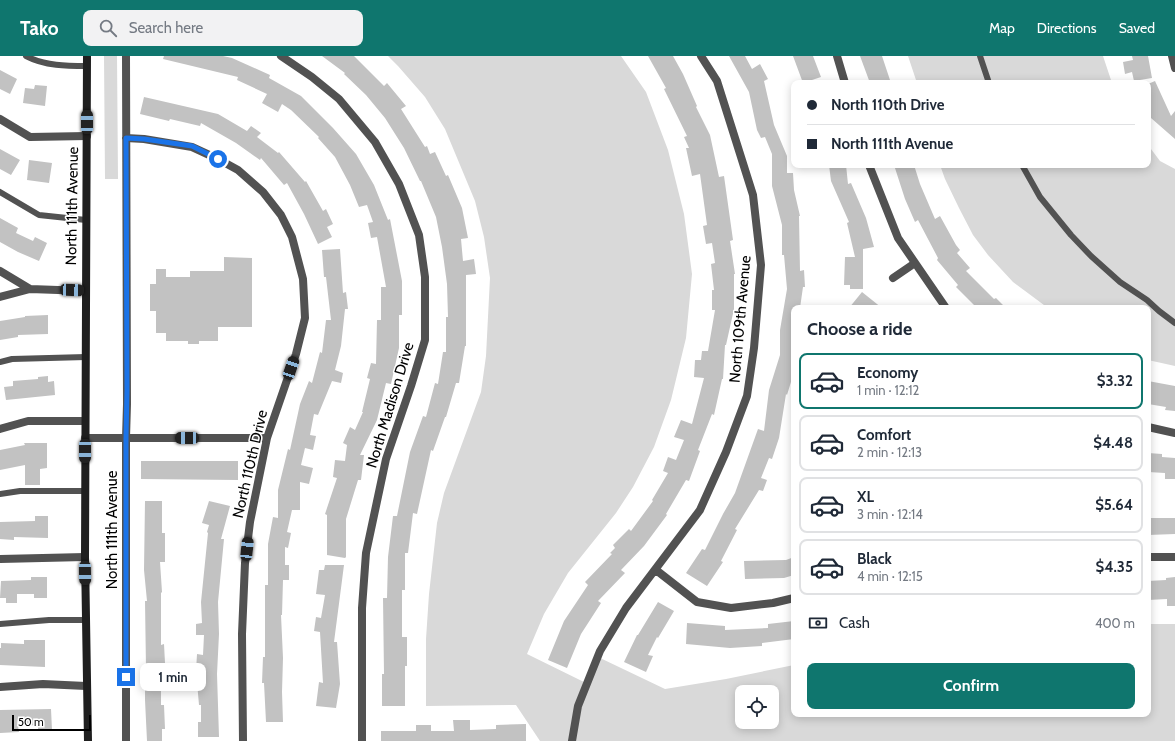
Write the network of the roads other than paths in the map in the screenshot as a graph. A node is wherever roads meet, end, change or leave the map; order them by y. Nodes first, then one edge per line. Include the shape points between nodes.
1 (26, 56) edge
2 (87, 56) edge
3 (126, 56) edge
4 (281, 56) edge
5 (701, 56) edge
6 (837, 56) edge
7 (980, 56) edge
8 (1172, 56) edge
9 (87, 66) junction
10 (1175, 68) edge
11 (844, 80) edge
12 (988, 80) edge
13 (0, 119) edge
14 (87, 136) junction
15 (126, 138) junction
16 (870, 168) edge
17 (1024, 168) edge
18 (0, 192) edge
19 (86, 220) junction
20 (915, 263) junction
21 (0, 271) edge
22 (893, 278) dead end
23 (30, 289) junction
24 (86, 291) junction
25 (0, 297) edge
26 (944, 305) edge
27 (1175, 323) edge
28 (86, 357) junction
29 (0, 362) edge
30 (85, 421) junction
31 (1151, 427) edge
32 (0, 429) edge
33 (1175, 433) edge
34 (85, 438) junction
35 (126, 438) junction
36 (267, 438) junction
37 (85, 491) junction
38 (0, 494) edge
39 (85, 557) junction
40 (1151, 557) edge
41 (1175, 557) edge
42 (0, 560) edge
43 (656, 570) junction
44 (791, 599) edge
45 (86, 620) junction
46 (0, 624) edge
47 (86, 686) junction
48 (0, 687) edge
49 (88, 741) edge
50 (126, 741) edge
51 (243, 741) edge
52 (362, 741) edge
53 (572, 741) edge

1 - 9 lane via 36,61 65,66
2 - 9 street, North 111th Avenue
3 - 15 street, North 111th Avenue
4 - 52 street, North Madison Drive via 339,99 375,142 399,184 419,235 425,277 425,340 386,460 366,553 362,608
5 - 43 street, North 109th Avenue via 717,80 753,195 761,265 755,340 747,396 726,452 700,510
6 - 11 street
7 - 12 lane
8 - 10 street
9 - 14 street, North 111th Avenue
13 - 14 street via 30,137
14 - 19 street, North 111th Avenue
15 - 35 street, North 111th Avenue
15 - 36 street, North 110th Drive via 192,146 238,170 263,192 281,215 292,237 303,279 305,318 296,354
16 - 20 street via 898,238
17 - 27 lane via 1040,197 1091,256 1120,282
18 - 19 lane via 39,215
19 - 24 street, North 111th Avenue
20 - 22 street
20 - 26 street
21 - 23 street
23 - 24 street
23 - 25 street
24 - 28 street, North 111th Avenue
28 - 29 lane via 12,358
28 - 30 street, North 111th Avenue
30 - 32 street via 28,421
30 - 34 street, North 111th Avenue
31 - 33 street
34 - 35 street
34 - 37 street, North 111th Avenue
35 - 36 street
35 - 50 street, North 111th Avenue
36 - 51 street, North 110th Drive via 250,522 245,562 242,634
37 - 38 lane via 20,491
37 - 39 street, North 111th Avenue
39 - 42 street
39 - 45 street, North 111th Avenue
40 - 41 street
43 - 44 street via 697,602 732,608
43 - 53 street, North 109th Avenue via 626,608 600,651 578,706
45 - 46 lane
45 - 47 street, North 111th Avenue
47 - 48 street via 43,684
47 - 49 street, North 111th Avenue

